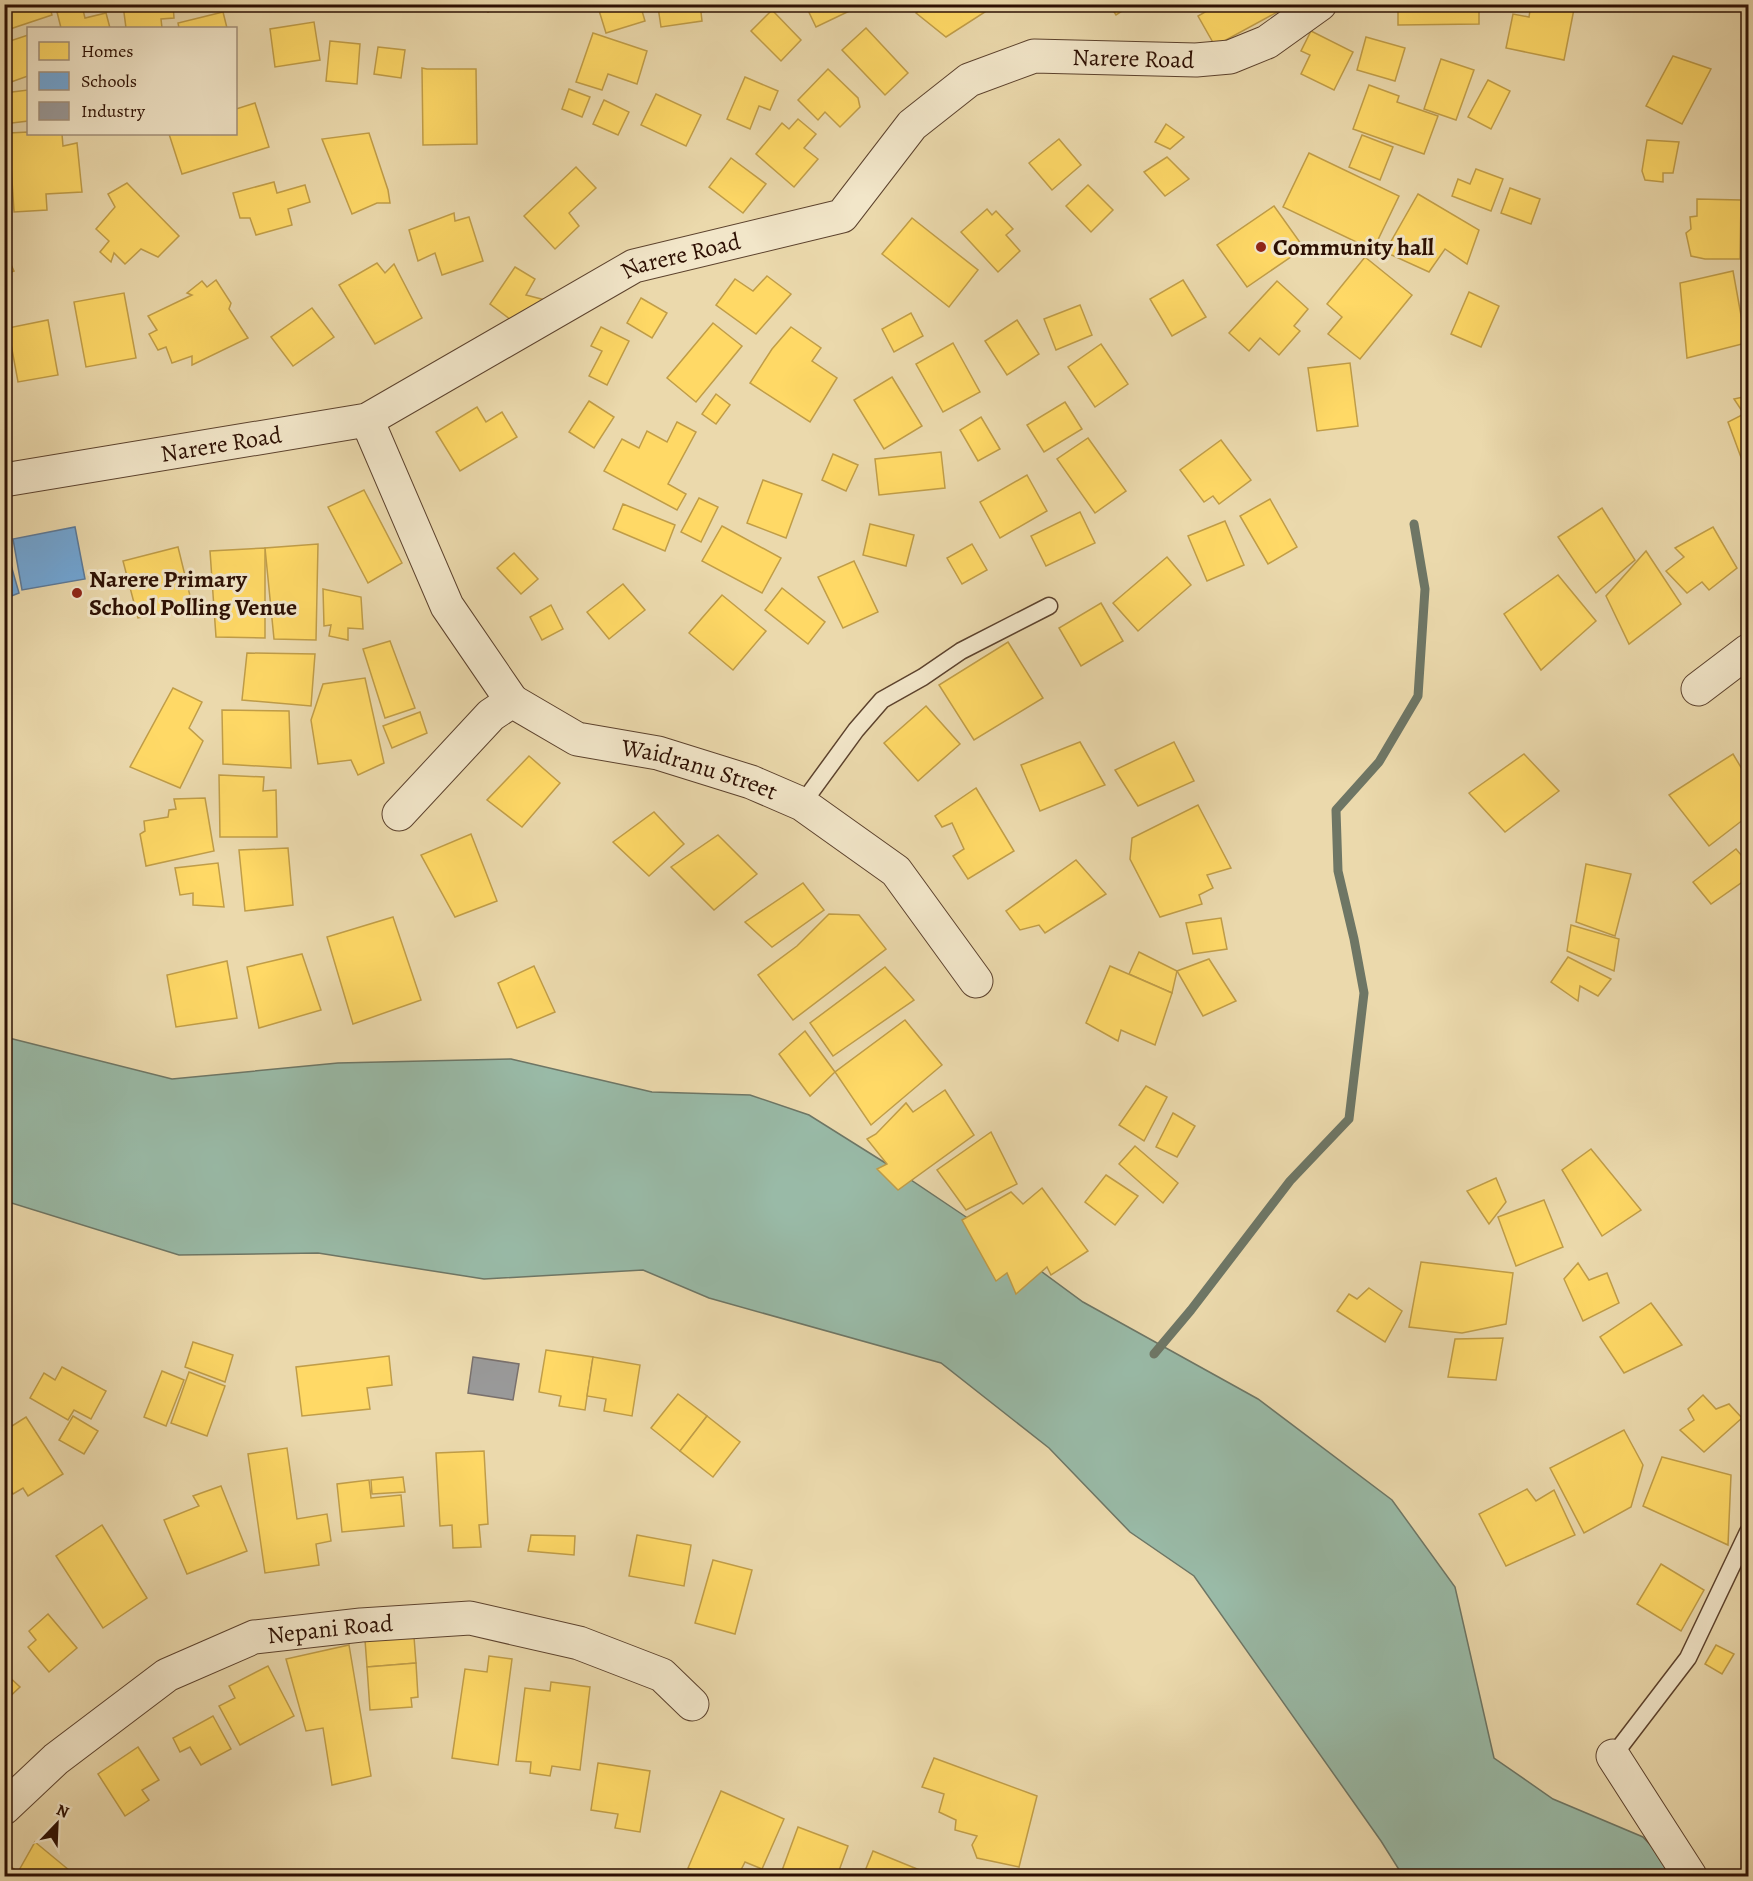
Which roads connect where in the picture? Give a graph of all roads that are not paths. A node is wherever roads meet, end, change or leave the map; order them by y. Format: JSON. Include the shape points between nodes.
{"nodes":[{"id":1,"x":1320,"y":4,"type":"edge"},
{"id":2,"x":367,"y":420,"type":"junction"},
{"id":3,"x":4,"y":480,"type":"edge"},
{"id":4,"x":1049,"y":606,"type":"dead end"},
{"id":5,"x":1749,"y":651,"type":"edge"},
{"id":6,"x":1698,"y":689,"type":"dead end"},
{"id":7,"x":512,"y":701,"type":"junction"},
{"id":8,"x":802,"y":804,"type":"junction"},
{"id":9,"x":399,"y":814,"type":"dead end"},
{"id":10,"x":976,"y":981,"type":"dead end"},
{"id":11,"x":1749,"y":1532,"type":"edge"},
{"id":12,"x":692,"y":1704,"type":"dead end"},
{"id":13,"x":1612,"y":1756,"type":"joint"},
{"id":14,"x":4,"y":1808,"type":"edge"},
{"id":15,"x":1690,"y":1876,"type":"edge"}],
"edges":[{"from":1,"to":2,"type":"street","name":"Narere Road","via":[[1267,42],[1230,57],[1196,60],[1034,56],[969,80],[912,125],[842,216],[634,266]]},
{"from":2,"to":3,"type":"street","name":"Narere Road"},
{"from":2,"to":7,"type":"street","via":[[447,606]]},
{"from":4,"to":8,"type":"lane","via":[[962,651],[882,700]]},
{"from":5,"to":6,"type":"street"},
{"from":7,"to":8,"type":"street","name":"Waidranu Street","via":[[578,739],[657,753],[751,782]]},
{"from":7,"to":9,"type":"street","via":[[491,715]]},
{"from":8,"to":10,"type":"street","name":"Waidranu Street","via":[[896,871]]},
{"from":11,"to":13,"type":"lane","via":[[1688,1658]]},
{"from":12,"to":14,"type":"street","name":"Nepani Road","via":[[662,1675],[590,1647],[470,1618],[254,1637],[167,1675],[56,1760]]},
{"from":13,"to":15,"type":"street"}]}
